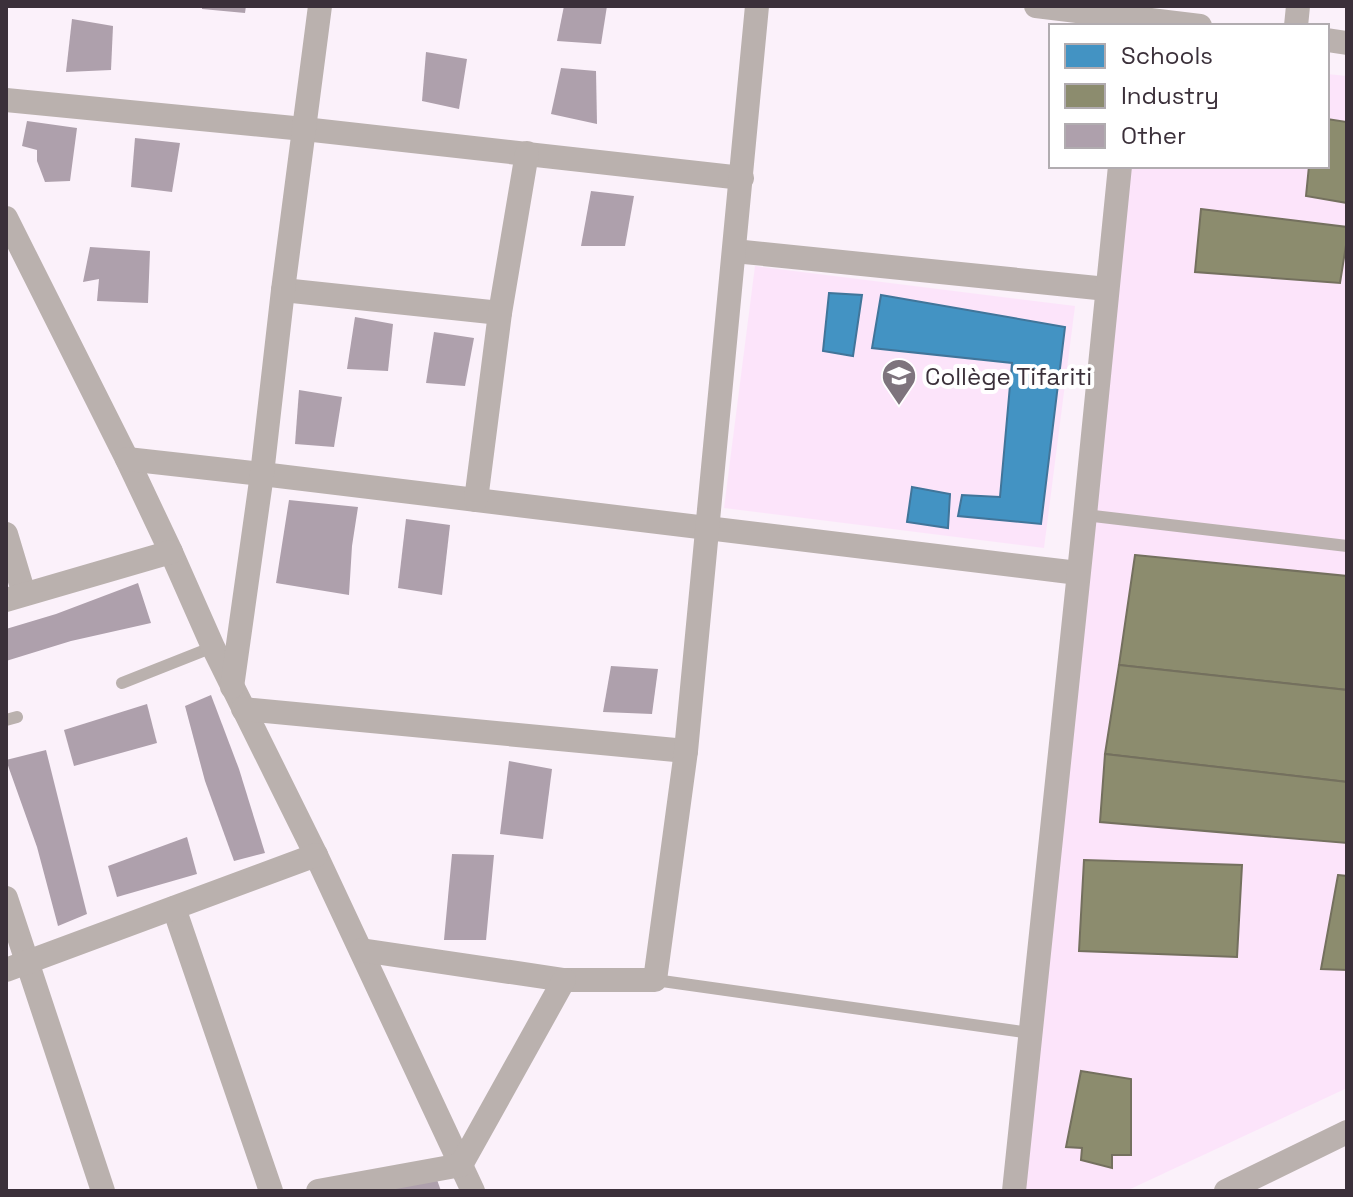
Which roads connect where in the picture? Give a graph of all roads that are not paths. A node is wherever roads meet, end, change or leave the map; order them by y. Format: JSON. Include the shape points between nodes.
{"nodes":[{"id":1,"x":320,"y":6,"type":"edge"},
{"id":2,"x":757,"y":6,"type":"edge"},
{"id":3,"x":1036,"y":6,"type":"edge"},
{"id":4,"x":1165,"y":14,"type":"edge"},
{"id":5,"x":1135,"y":22,"type":"edge"},
{"id":6,"x":1194,"y":24,"type":"edge"},
{"id":7,"x":6,"y":100,"type":"edge"},
{"id":8,"x":304,"y":129,"type":"junction"},
{"id":9,"x":527,"y":153,"type":"junction"},
{"id":10,"x":1120,"y":168,"type":"edge"},
{"id":11,"x":742,"y":178,"type":"junction"},
{"id":12,"x":6,"y":218,"type":"edge"},
{"id":13,"x":734,"y":251,"type":"junction"},
{"id":14,"x":1107,"y":289,"type":"junction"},
{"id":15,"x":283,"y":290,"type":"junction"},
{"id":16,"x":500,"y":313,"type":"junction"},
{"id":17,"x":127,"y":459,"type":"junction"},
{"id":18,"x":262,"y":474,"type":"junction"},
{"id":19,"x":476,"y":500,"type":"junction"},
{"id":20,"x":1085,"y":515,"type":"junction"},
{"id":21,"x":707,"y":529,"type":"junction"},
{"id":22,"x":6,"y":534,"type":"edge"},
{"id":23,"x":1347,"y":546,"type":"edge"},
{"id":24,"x":171,"y":552,"type":"junction"},
{"id":25,"x":1078,"y":573,"type":"junction"},
{"id":26,"x":15,"y":597,"type":"edge"},
{"id":27,"x":213,"y":647,"type":"junction"},
{"id":28,"x":122,"y":683,"type":"dead end"},
{"id":29,"x":238,"y":698,"type":"junction"},
{"id":30,"x":686,"y":751,"type":"junction"},
{"id":31,"x":316,"y":855,"type":"junction"},
{"id":32,"x":6,"y":898,"type":"edge"},
{"id":33,"x":174,"y":908,"type":"junction"},
{"id":34,"x":361,"y":950,"type":"junction"},
{"id":35,"x":16,"y":966,"type":"edge"},
{"id":36,"x":564,"y":980,"type":"junction"},
{"id":37,"x":655,"y":980,"type":"junction"},
{"id":38,"x":1030,"y":1033,"type":"junction"},
{"id":39,"x":1347,"y":1132,"type":"edge"},
{"id":40,"x":461,"y":1165,"type":"junction"},
{"id":41,"x":332,"y":1190,"type":"edge"},
{"id":42,"x":103,"y":1191,"type":"edge"},
{"id":43,"x":271,"y":1191,"type":"edge"},
{"id":44,"x":473,"y":1191,"type":"edge"},
{"id":45,"x":1014,"y":1191,"type":"edge"},
{"id":46,"x":1226,"y":1191,"type":"edge"}],
"edges":[{"from":1,"to":8,"type":"street"},
{"from":2,"to":11,"type":"street"},
{"from":3,"to":5,"type":"street"},
{"from":4,"to":5,"type":"street"},
{"from":4,"to":6,"type":"street"},
{"from":7,"to":8,"type":"street"},
{"from":8,"to":9,"type":"street"},
{"from":8,"to":15,"type":"street"},
{"from":9,"to":11,"type":"street"},
{"from":9,"to":16,"type":"street"},
{"from":10,"to":14,"type":"street"},
{"from":11,"to":13,"type":"street"},
{"from":12,"to":17,"type":"street"},
{"from":13,"to":14,"type":"street"},
{"from":13,"to":21,"type":"street"},
{"from":14,"to":20,"type":"street"},
{"from":15,"to":16,"type":"street"},
{"from":15,"to":18,"type":"street"},
{"from":16,"to":19,"type":"street"},
{"from":17,"to":18,"type":"street"},
{"from":17,"to":24,"type":"street"},
{"from":18,"to":19,"type":"street"},
{"from":18,"to":29,"type":"street"},
{"from":19,"to":21,"type":"street"},
{"from":20,"to":23,"type":"lane"},
{"from":20,"to":25,"type":"street"},
{"from":21,"to":25,"type":"street"},
{"from":21,"to":30,"type":"street"},
{"from":22,"to":26,"type":"street"},
{"from":24,"to":26,"type":"street"},
{"from":24,"to":27,"type":"street"},
{"from":25,"to":38,"type":"street"},
{"from":27,"to":28,"type":"lane"},
{"from":27,"to":29,"type":"street"},
{"from":29,"to":30,"type":"street"},
{"from":29,"to":31,"type":"street"},
{"from":30,"to":37,"type":"street"},
{"from":31,"to":33,"type":"street"},
{"from":31,"to":34,"type":"street"},
{"from":32,"to":35,"type":"street"},
{"from":33,"to":35,"type":"street"},
{"from":33,"to":43,"type":"street"},
{"from":34,"to":36,"type":"street"},
{"from":34,"to":40,"type":"street"},
{"from":35,"to":42,"type":"street"},
{"from":36,"to":37,"type":"street"},
{"from":36,"to":40,"type":"street"},
{"from":37,"to":38,"type":"lane"},
{"from":38,"to":45,"type":"street"},
{"from":39,"to":46,"type":"street"},
{"from":40,"to":41,"type":"street"},
{"from":40,"to":44,"type":"street"}]}
